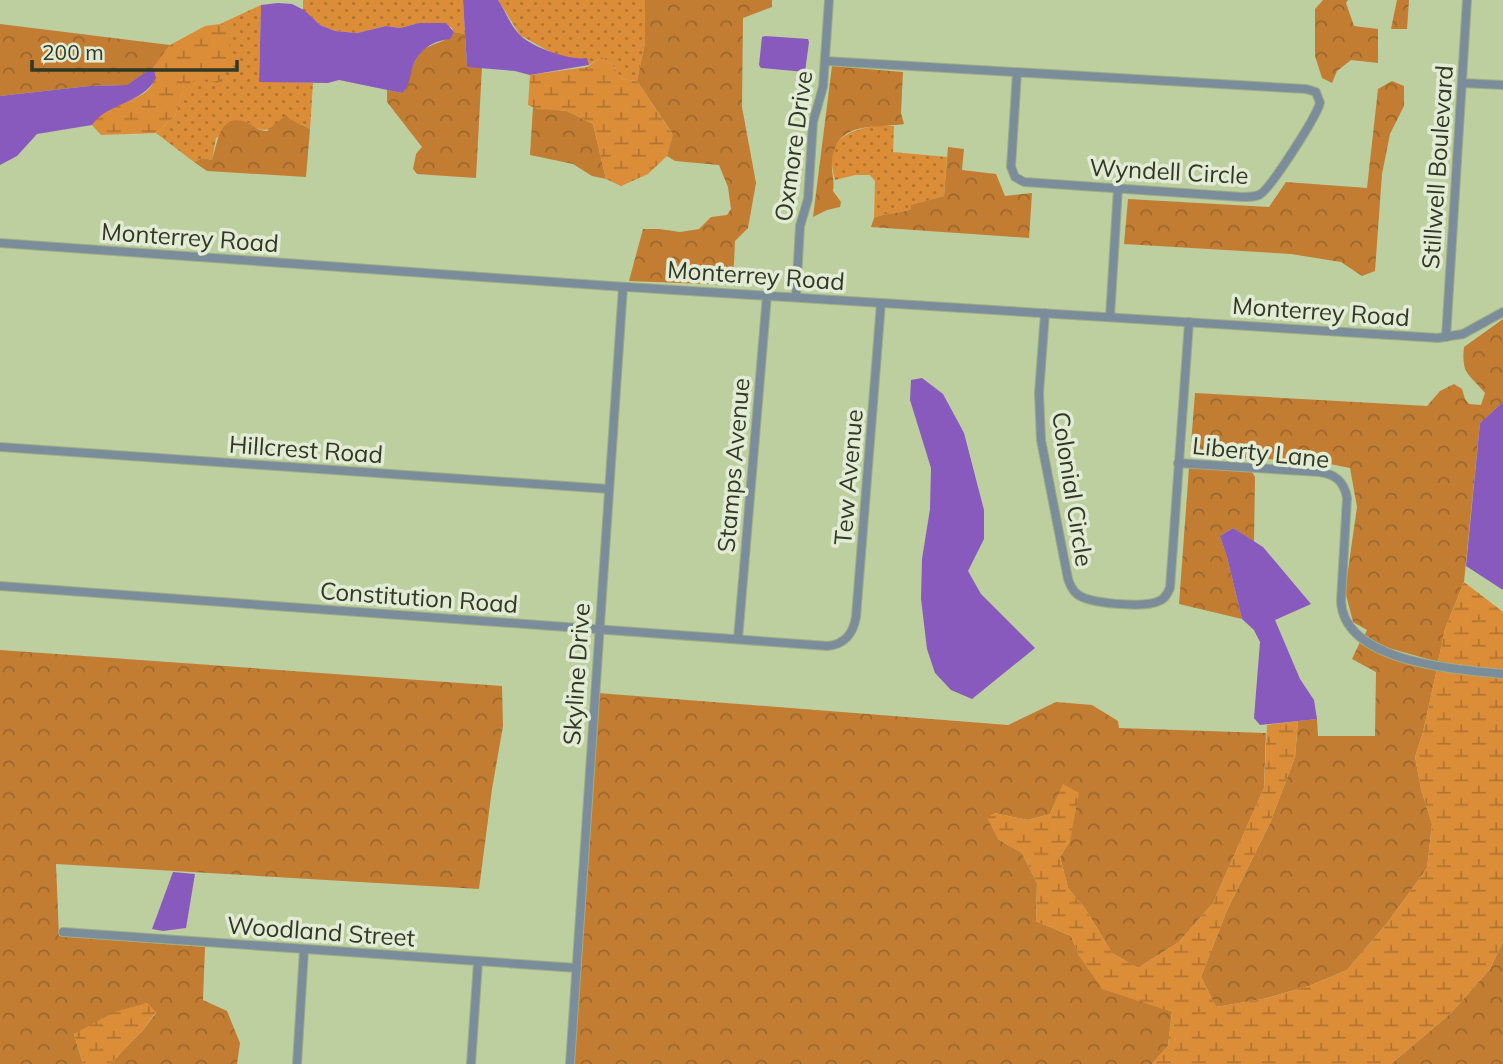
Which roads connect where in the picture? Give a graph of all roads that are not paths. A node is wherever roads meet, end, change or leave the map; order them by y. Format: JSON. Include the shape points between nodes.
{"nodes":[{"id":1,"x":829,"y":0,"type":"edge"},
{"id":2,"x":1467,"y":0,"type":"edge"},
{"id":3,"x":824,"y":61,"type":"junction"},
{"id":4,"x":1017,"y":72,"type":"junction"},
{"id":5,"x":1462,"y":83,"type":"junction"},
{"id":6,"x":1503,"y":85,"type":"edge"},
{"id":7,"x":1118,"y":188,"type":"junction"},
{"id":8,"x":0,"y":243,"type":"edge"},
{"id":9,"x":623,"y":287,"type":"junction"},
{"id":10,"x":767,"y":295,"type":"junction"},
{"id":11,"x":796,"y":297,"type":"junction"},
{"id":12,"x":881,"y":303,"type":"junction"},
{"id":13,"x":1503,"y":312,"type":"edge"},
{"id":14,"x":1045,"y":313,"type":"junction"},
{"id":15,"x":1110,"y":317,"type":"junction"},
{"id":16,"x":1189,"y":322,"type":"junction"},
{"id":17,"x":1446,"y":337,"type":"junction"},
{"id":18,"x":0,"y":447,"type":"edge"},
{"id":19,"x":1178,"y":463,"type":"junction"},
{"id":20,"x":609,"y":489,"type":"junction"},
{"id":21,"x":0,"y":586,"type":"edge"},
{"id":22,"x":598,"y":629,"type":"junction"},
{"id":23,"x":738,"y":639,"type":"junction"},
{"id":24,"x":835,"y":645,"type":"joint"},
{"id":25,"x":1503,"y":674,"type":"edge"},
{"id":26,"x":63,"y":932,"type":"dead end"},
{"id":27,"x":304,"y":950,"type":"junction"},
{"id":28,"x":478,"y":962,"type":"junction"},
{"id":29,"x":577,"y":968,"type":"junction"},
{"id":30,"x":297,"y":1064,"type":"edge"},
{"id":31,"x":471,"y":1064,"type":"edge"},
{"id":32,"x":570,"y":1064,"type":"edge"}],
"edges":[{"from":1,"to":3,"type":"street","name":"Oxmore Drive"},
{"from":2,"to":5,"type":"street","name":"Stillwell Boulevard"},
{"from":3,"to":4,"type":"street","name":"Wyndell Circle"},
{"from":3,"to":11,"type":"street","name":"Oxmore Drive","via":[[823,87],[813,122],[808,199],[800,226]]},
{"from":4,"to":7,"type":"street","name":"Wyndell Circle","via":[[1011,167],[1015,177],[1024,183]]},
{"from":4,"to":7,"type":"street","name":"Wyndell Circle","via":[[1306,89],[1319,97],[1314,117],[1258,195]]},
{"from":5,"to":6,"type":"street"},
{"from":5,"to":17,"type":"street","name":"Stillwell Boulevard"},
{"from":7,"to":15,"type":"street"},
{"from":8,"to":9,"type":"street","name":"Monterrey Road"},
{"from":9,"to":10,"type":"street","name":"Monterrey Road"},
{"from":9,"to":20,"type":"street","name":"Skyline Drive"},
{"from":10,"to":11,"type":"street","name":"Monterrey Road"},
{"from":10,"to":23,"type":"street","name":"Stamps Avenue"},
{"from":11,"to":12,"type":"street","name":"Monterrey Road"},
{"from":12,"to":14,"type":"street","name":"Monterrey Road"},
{"from":12,"to":24,"type":"street","name":"Tew Avenue","via":[[856,617],[849,636]]},
{"from":13,"to":17,"type":"street","name":"Monterrey Road","via":[[1464,334]]},
{"from":14,"to":15,"type":"street","name":"Monterrey Road"},
{"from":14,"to":19,"type":"street","name":"Colonial Circle","via":[[1041,440],[1068,579],[1075,593],[1089,600],[1132,604],[1152,604],[1165,597],[1171,581]]},
{"from":15,"to":16,"type":"street","name":"Monterrey Road"},
{"from":16,"to":17,"type":"street","name":"Monterrey Road"},
{"from":16,"to":19,"type":"street","name":"Colonial Circle"},
{"from":18,"to":20,"type":"street","name":"Hillcrest Road"},
{"from":19,"to":25,"type":"street","name":"Liberty Lane","via":[[1332,474],[1345,487],[1347,498],[1341,611],[1349,628],[1383,650],[1434,665]]},
{"from":20,"to":22,"type":"street","name":"Skyline Drive"},
{"from":21,"to":22,"type":"street","name":"Constitution Road"},
{"from":22,"to":23,"type":"street","name":"Constitution Road"},
{"from":22,"to":29,"type":"street","name":"Skyline Drive"},
{"from":23,"to":24,"type":"street","name":"Constitution Road"},
{"from":26,"to":27,"type":"street","name":"Woodland Street"},
{"from":27,"to":28,"type":"street","name":"Woodland Street"},
{"from":27,"to":30,"type":"street"},
{"from":28,"to":29,"type":"street","name":"Woodland Street"},
{"from":28,"to":31,"type":"street"},
{"from":29,"to":32,"type":"street","name":"Skyline Drive"}]}
